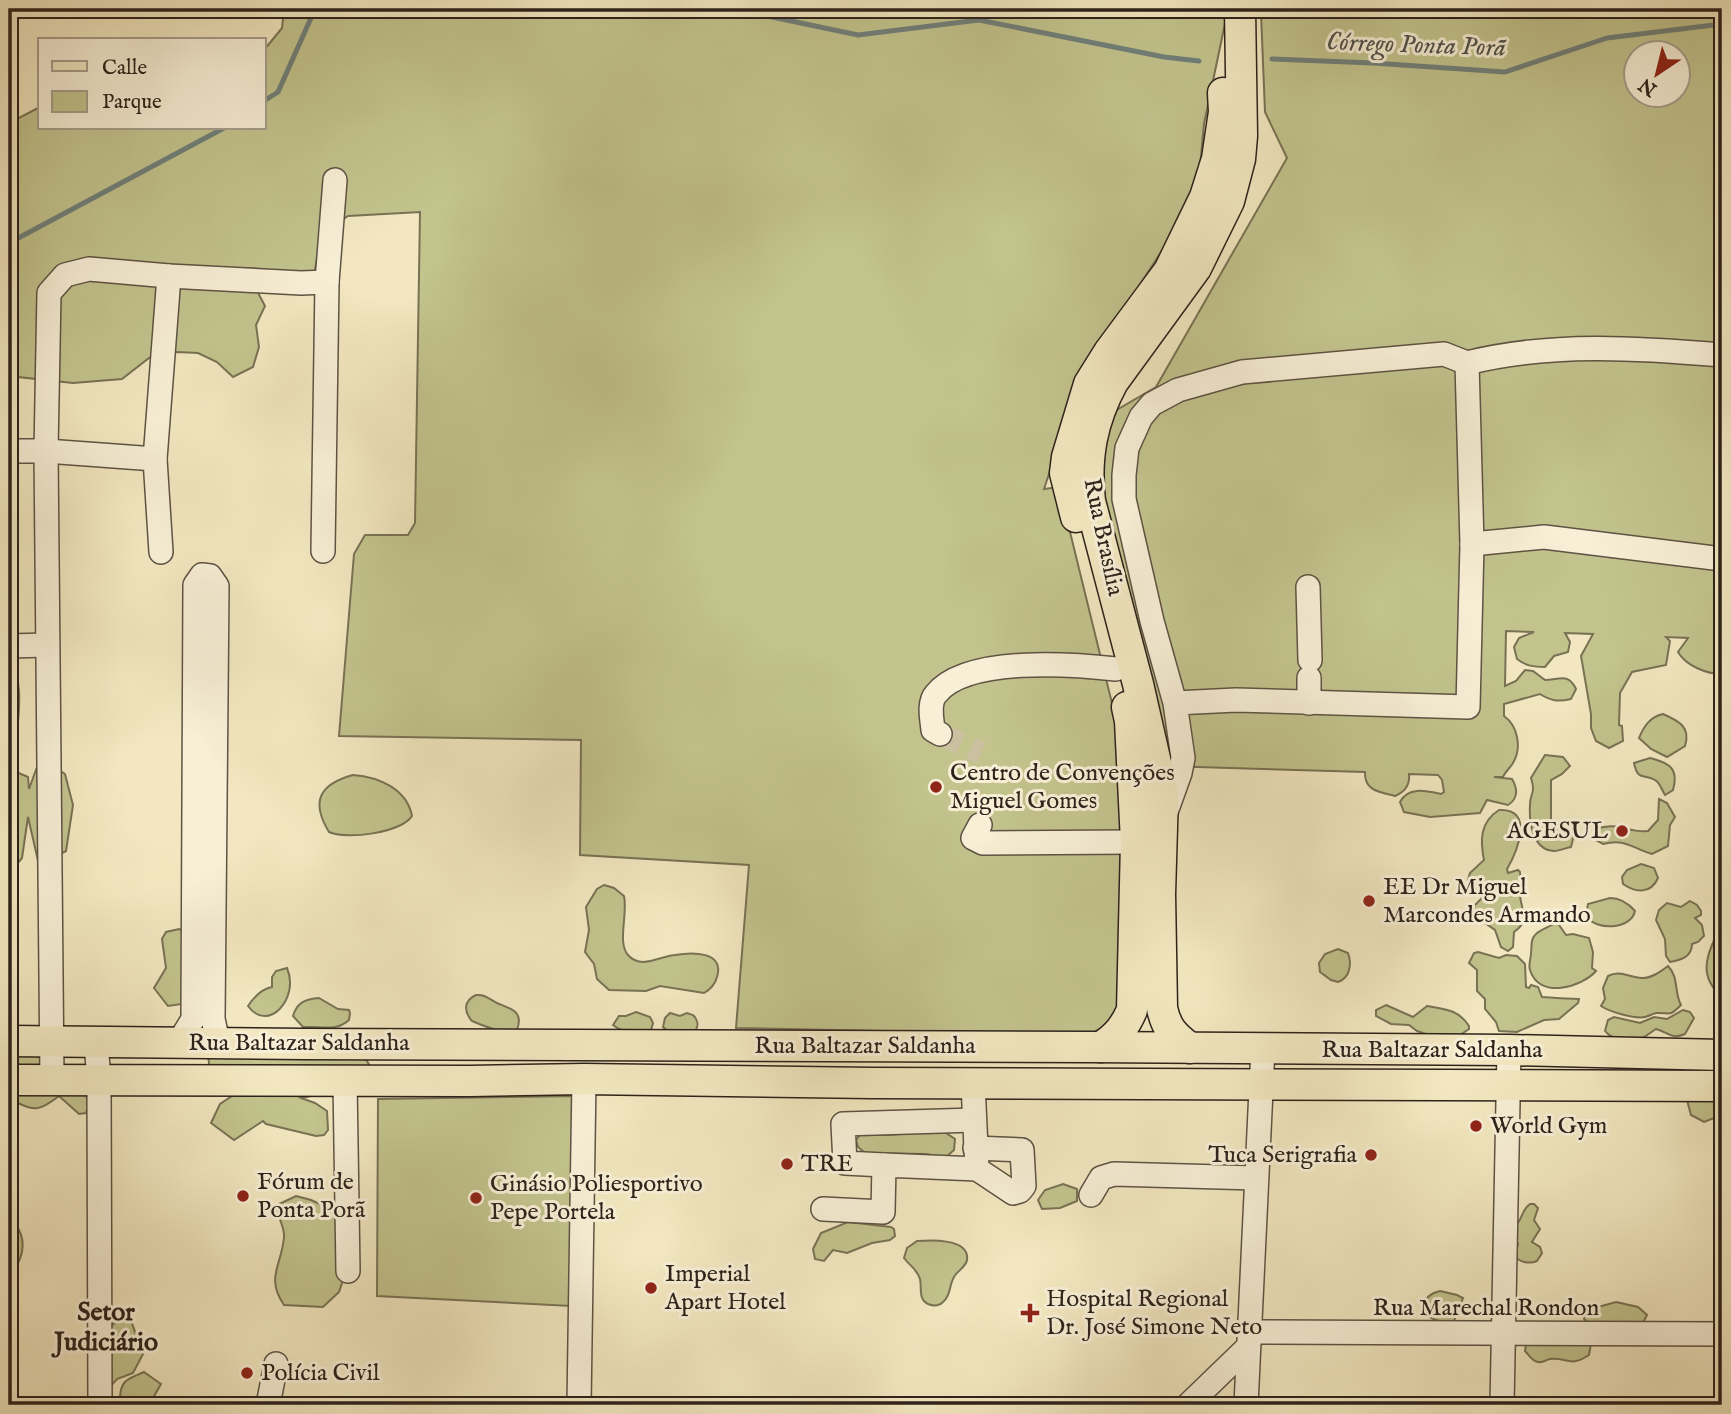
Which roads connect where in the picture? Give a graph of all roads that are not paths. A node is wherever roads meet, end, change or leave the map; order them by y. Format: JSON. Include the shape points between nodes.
{"nodes":[{"id":1,"x":1221,"y":9,"type":"edge"},
{"id":2,"x":1240,"y":9,"type":"edge"},
{"id":3,"x":335,"y":180,"type":"dead end"},
{"id":4,"x":169,"y":276,"type":"junction"},
{"id":5,"x":327,"y":282,"type":"junction"},
{"id":6,"x":1722,"y":355,"type":"edge"},
{"id":7,"x":1468,"y":363,"type":"junction"},
{"id":8,"x":9,"y":451,"type":"edge"},
{"id":9,"x":46,"y":451,"type":"junction"},
{"id":10,"x":155,"y":459,"type":"junction"},
{"id":11,"x":1472,"y":544,"type":"junction"},
{"id":12,"x":323,"y":551,"type":"dead end"},
{"id":13,"x":161,"y":552,"type":"dead end"},
{"id":14,"x":1722,"y":559,"type":"edge"},
{"id":15,"x":1308,"y":587,"type":"dead end"},
{"id":16,"x":47,"y":645,"type":"junction"},
{"id":17,"x":9,"y":646,"type":"edge"},
{"id":18,"x":1116,"y":669,"type":"junction"},
{"id":19,"x":1175,"y":703,"type":"junction"},
{"id":20,"x":1309,"y":703,"type":"junction"},
{"id":21,"x":940,"y":734,"type":"dead end"},
{"id":22,"x":205,"y":785,"type":"junction"},
{"id":23,"x":1162,"y":823,"type":"junction"},
{"id":24,"x":980,"y":825,"type":"dead end"},
{"id":25,"x":1136,"y":842,"type":"junction"},
{"id":26,"x":1148,"y":894,"type":"junction"},
{"id":27,"x":9,"y":1041,"type":"edge"},
{"id":28,"x":51,"y":1041,"type":"junction"},
{"id":29,"x":179,"y":1042,"type":"junction"},
{"id":30,"x":218,"y":1042,"type":"junction"},
{"id":31,"x":96,"y":1043,"type":"junction"},
{"id":32,"x":475,"y":1044,"type":"junction"},
{"id":33,"x":885,"y":1046,"type":"junction"},
{"id":34,"x":1101,"y":1047,"type":"junction"},
{"id":35,"x":1190,"y":1048,"type":"junction"},
{"id":36,"x":1509,"y":1050,"type":"junction"},
{"id":37,"x":1722,"y":1055,"type":"edge"},
{"id":38,"x":1262,"y":1067,"type":"junction"},
{"id":39,"x":584,"y":1079,"type":"junction"},
{"id":40,"x":9,"y":1080,"type":"edge"},
{"id":41,"x":52,"y":1080,"type":"junction"},
{"id":42,"x":99,"y":1080,"type":"junction"},
{"id":43,"x":345,"y":1081,"type":"junction"},
{"id":44,"x":470,"y":1081,"type":"junction"},
{"id":45,"x":884,"y":1083,"type":"junction"},
{"id":46,"x":973,"y":1084,"type":"junction"},
{"id":47,"x":1509,"y":1085,"type":"junction"},
{"id":48,"x":1722,"y":1086,"type":"edge"},
{"id":49,"x":974,"y":1120,"type":"junction"},
{"id":50,"x":884,"y":1165,"type":"junction"},
{"id":51,"x":1256,"y":1178,"type":"junction"},
{"id":52,"x":1091,"y":1195,"type":"dead end"},
{"id":53,"x":823,"y":1209,"type":"dead end"},
{"id":54,"x":348,"y":1271,"type":"dead end"},
{"id":55,"x":1504,"y":1334,"type":"junction"},
{"id":56,"x":1722,"y":1334,"type":"edge"},
{"id":57,"x":1249,"y":1340,"type":"junction"},
{"id":58,"x":276,"y":1364,"type":"dead end"},
{"id":59,"x":100,"y":1405,"type":"edge"},
{"id":60,"x":268,"y":1405,"type":"edge"},
{"id":61,"x":579,"y":1405,"type":"edge"},
{"id":62,"x":1188,"y":1405,"type":"edge"},
{"id":63,"x":1246,"y":1405,"type":"edge"},
{"id":64,"x":1502,"y":1405,"type":"edge"}],
"edges":[{"from":1,"to":18,"type":"main road","name":"Rua Brasília","via":[[1223,112],[1213,176],[1169,271],[1088,384],[1067,457],[1070,495]]},
{"from":2,"to":23,"type":"main road","name":"Rua Brasília","via":[[1242,136],[1229,201],[1196,268],[1113,382],[1089,450],[1090,501],[1151,738],[1163,794]]},
{"from":3,"to":5,"type":"street"},
{"from":4,"to":5,"type":"street"},
{"from":4,"to":9,"type":"street","via":[[89,269],[65,275],[49,293]]},
{"from":4,"to":10,"type":"street"},
{"from":5,"to":12,"type":"street"},
{"from":6,"to":7,"type":"street","via":[[1573,349]]},
{"from":7,"to":11,"type":"street"},
{"from":7,"to":19,"type":"street","via":[[1444,354],[1242,372],[1178,390],[1152,404],[1127,447],[1124,499]]},
{"from":8,"to":9,"type":"street"},
{"from":9,"to":10,"type":"street"},
{"from":9,"to":16,"type":"street"},
{"from":10,"to":13,"type":"street"},
{"from":11,"to":14,"type":"street","via":[[1544,537]]},
{"from":11,"to":20,"type":"street","via":[[1468,707]]},
{"from":15,"to":20,"type":"street"},
{"from":16,"to":17,"type":"street"},
{"from":16,"to":28,"type":"street"},
{"from":18,"to":21,"type":"street","via":[[1012,667],[960,675],[932,700],[933,730]]},
{"from":18,"to":25,"type":"main road","name":"Rua Brasília","via":[[1130,721]]},
{"from":19,"to":20,"type":"street"},
{"from":19,"to":23,"type":"street","via":[[1182,758]]},
{"from":22,"to":22,"type":"street","via":[[217,586],[210,576],[202,575],[195,585]]},
{"from":22,"to":29,"type":"street","via":[[193,1019]]},
{"from":22,"to":30,"type":"street","via":[[213,1019]]},
{"from":23,"to":26,"type":"main road","name":"Rua Brasília"},
{"from":24,"to":25,"type":"street","via":[[973,838],[983,843]]},
{"from":25,"to":26,"type":"main road","name":"Rua Brasília"},
{"from":26,"to":34,"type":"main road","name":"Rua Brasília","via":[[1132,1010],[1114,1038]]},
{"from":26,"to":35,"type":"main road","name":"Rua Brasília","via":[[1165,1024]]},
{"from":27,"to":28,"type":"main road","name":"Rua Baltazar Saldanha"},
{"from":28,"to":31,"type":"main road","name":"Rua Baltazar Saldanha"},
{"from":28,"to":41,"type":"street"},
{"from":29,"to":30,"type":"main road","name":"Rua Baltazar Saldanha"},
{"from":29,"to":31,"type":"main road","name":"Rua Baltazar Saldanha"},
{"from":30,"to":32,"type":"main road","name":"Rua Baltazar Saldanha"},
{"from":31,"to":42,"type":"street"},
{"from":32,"to":33,"type":"main road","name":"Rua Baltazar Saldanha"},
{"from":32,"to":44,"type":"main road"},
{"from":33,"to":34,"type":"main road","name":"Rua Baltazar Saldanha"},
{"from":33,"to":45,"type":"main road"},
{"from":34,"to":35,"type":"main road","name":"Rua Baltazar Saldanha"},
{"from":35,"to":38,"type":"main road","name":"Rua Baltazar Saldanha"},
{"from":36,"to":37,"type":"main road","name":"Rua Baltazar Saldanha"},
{"from":36,"to":38,"type":"main road","name":"Rua Baltazar Saldanha"},
{"from":36,"to":47,"type":"street"},
{"from":38,"to":46,"type":"main road","name":"Rua Baltazar Saldanha"},
{"from":38,"to":47,"type":"main road","name":"Rua Baltazar Saldanha"},
{"from":38,"to":51,"type":"street"},
{"from":39,"to":44,"type":"main road","name":"Rua Baltazar Saldanha"},
{"from":39,"to":45,"type":"main road","name":"Rua Baltazar Saldanha"},
{"from":39,"to":61,"type":"street"},
{"from":40,"to":41,"type":"main road","name":"Rua Baltazar Saldanha"},
{"from":41,"to":42,"type":"main road","name":"Rua Baltazar Saldanha"},
{"from":42,"to":43,"type":"main road","name":"Rua Baltazar Saldanha"},
{"from":42,"to":59,"type":"street"},
{"from":43,"to":44,"type":"main road","name":"Rua Baltazar Saldanha"},
{"from":43,"to":54,"type":"street"},
{"from":45,"to":46,"type":"main road","name":"Rua Baltazar Saldanha"},
{"from":46,"to":49,"type":"street"},
{"from":47,"to":48,"type":"main road","name":"Rua Baltazar Saldanha"},
{"from":47,"to":55,"type":"street"},
{"from":49,"to":50,"type":"street","via":[[976,1158]]},
{"from":49,"to":50,"type":"street","via":[[843,1124],[845,1163]]},
{"from":50,"to":53,"type":"street","via":[[883,1212]]},
{"from":51,"to":52,"type":"street","via":[[1114,1174],[1101,1178]]},
{"from":51,"to":57,"type":"street"},
{"from":55,"to":56,"type":"street","name":"Rua Marechal Rondon"},
{"from":55,"to":57,"type":"street","name":"Rua Marechal Rondon"},
{"from":55,"to":64,"type":"street"},
{"from":57,"to":62,"type":"street"},
{"from":57,"to":63,"type":"street"},
{"from":58,"to":60,"type":"street"}]}
